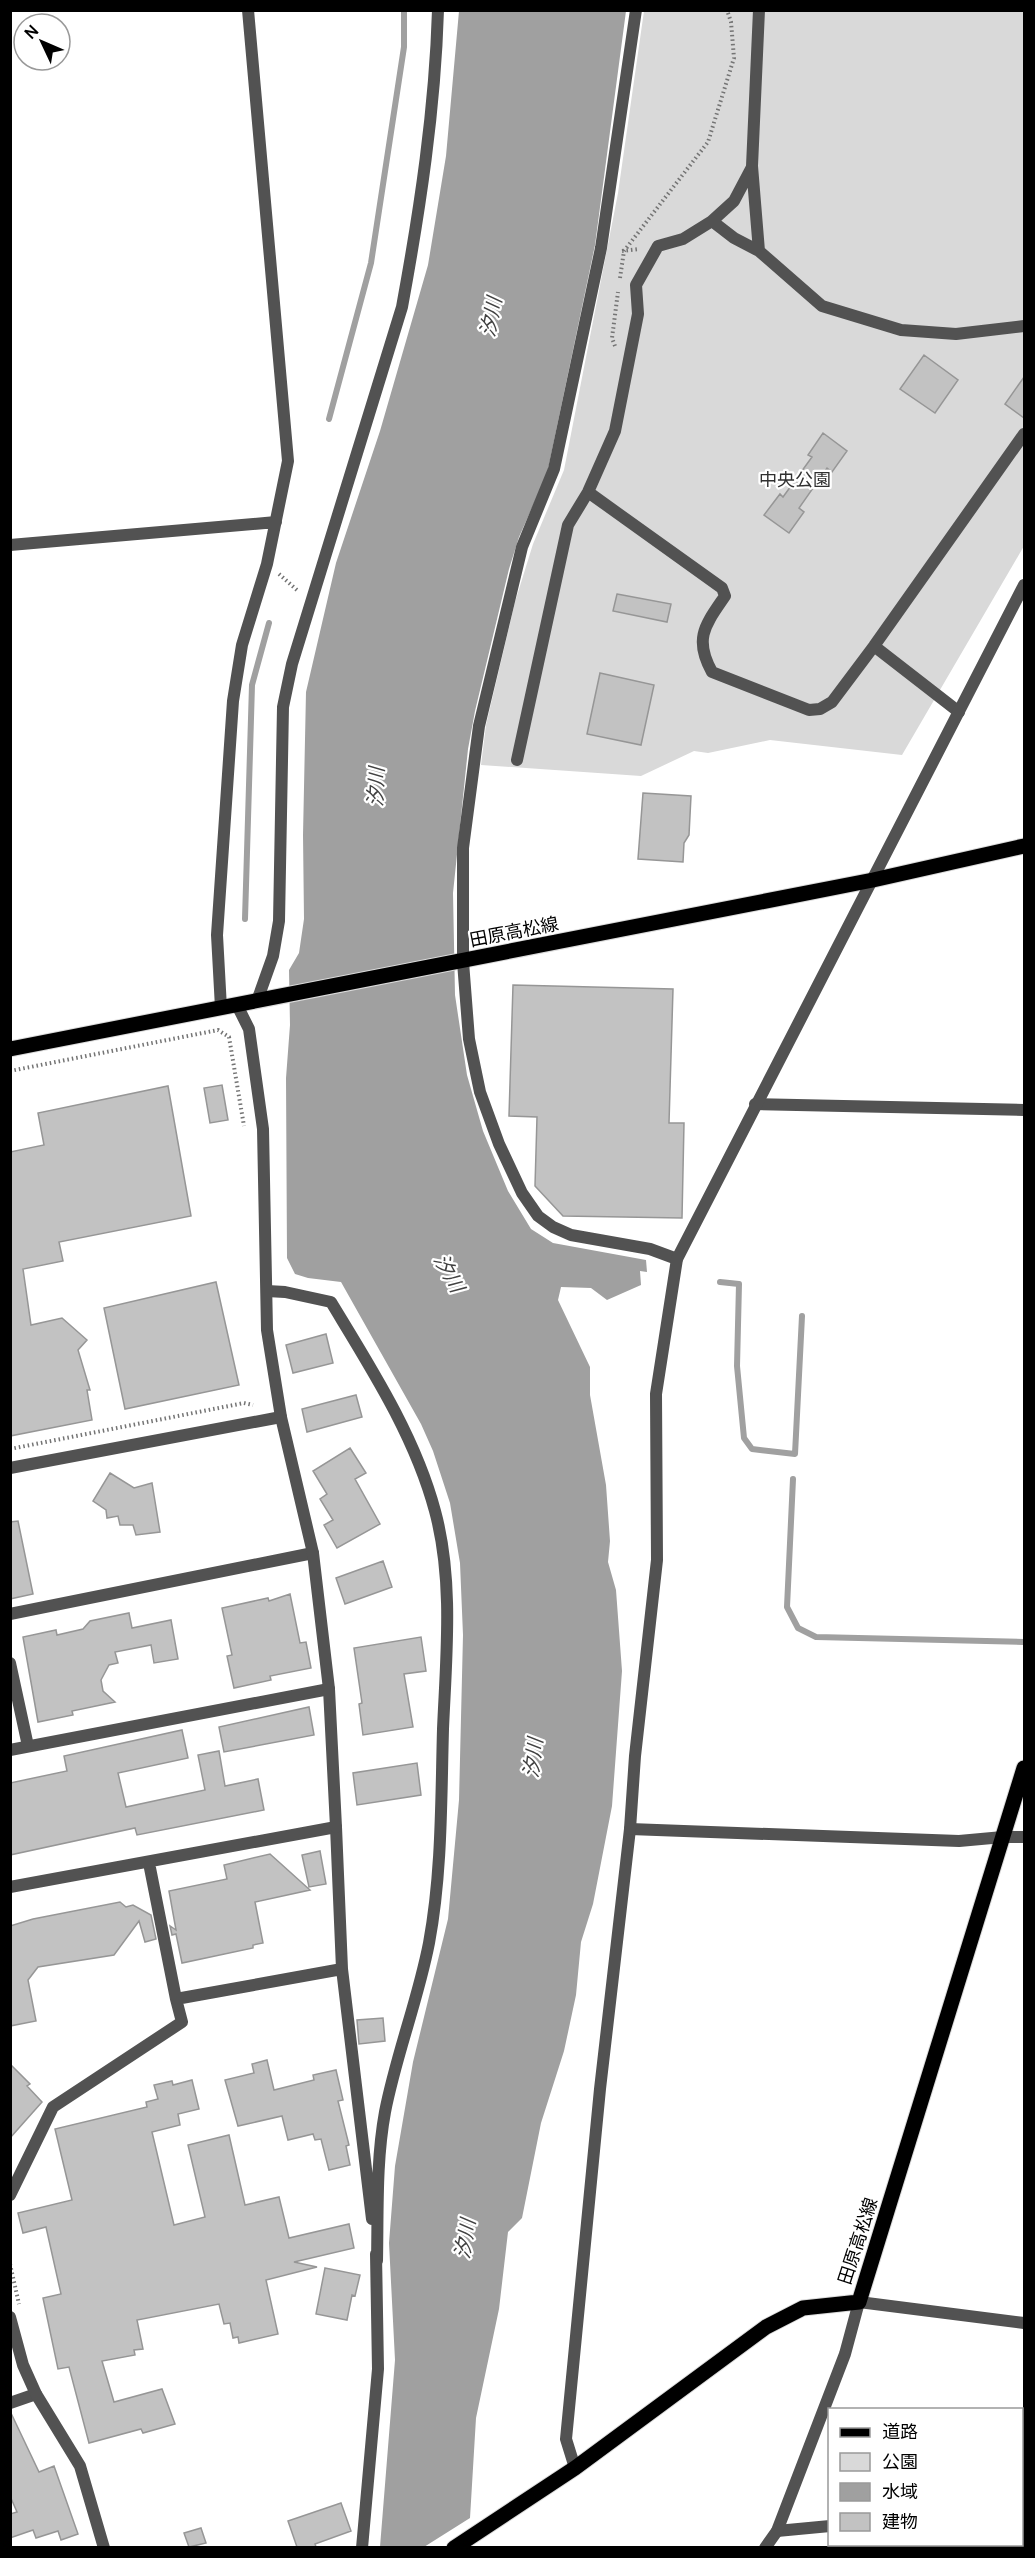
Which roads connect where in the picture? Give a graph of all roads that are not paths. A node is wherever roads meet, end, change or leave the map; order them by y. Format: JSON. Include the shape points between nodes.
{"nodes":[{"id":1,"x":248,"y":10,"type":"edge"},
{"id":2,"x":438,"y":10,"type":"edge"},
{"id":3,"x":636,"y":10,"type":"edge"},
{"id":4,"x":759,"y":10,"type":"edge"},
{"id":5,"x":752,"y":166,"type":"junction"},
{"id":6,"x":712,"y":221,"type":"junction"},
{"id":7,"x":759,"y":251,"type":"junction"},
{"id":8,"x":1024,"y":326,"type":"edge"},
{"id":9,"x":1024,"y":434,"type":"edge"},
{"id":10,"x":588,"y":492,"type":"junction"},
{"id":11,"x":276,"y":522,"type":"junction"},
{"id":12,"x":10,"y":545,"type":"edge"},
{"id":13,"x":1024,"y":585,"type":"edge"},
{"id":14,"x":874,"y":646,"type":"junction"},
{"id":15,"x":959,"y":712,"type":"junction"},
{"id":16,"x":517,"y":760,"type":"dead end"},
{"id":17,"x":1024,"y":846,"type":"edge"},
{"id":18,"x":873,"y":880,"type":"junction"},
{"id":19,"x":459,"y":963,"type":"junction"},
{"id":20,"x":265,"y":1000,"type":"junction"},
{"id":21,"x":237,"y":1005,"type":"junction"},
{"id":22,"x":221,"y":1008,"type":"junction"},
{"id":23,"x":10,"y":1049,"type":"edge"},
{"id":24,"x":755,"y":1104,"type":"junction"},
{"id":25,"x":1024,"y":1110,"type":"edge"},
{"id":26,"x":677,"y":1259,"type":"junction"},
{"id":27,"x":267,"y":1292,"type":"junction"},
{"id":28,"x":281,"y":1417,"type":"junction"},
{"id":29,"x":10,"y":1468,"type":"edge"},
{"id":30,"x":313,"y":1554,"type":"junction"},
{"id":31,"x":10,"y":1614,"type":"edge"},
{"id":32,"x":10,"y":1663,"type":"edge"},
{"id":33,"x":329,"y":1689,"type":"junction"},
{"id":34,"x":28,"y":1746,"type":"junction"},
{"id":35,"x":10,"y":1750,"type":"edge"},
{"id":36,"x":1024,"y":1768,"type":"edge"},
{"id":37,"x":336,"y":1827,"type":"junction"},
{"id":38,"x":630,"y":1829,"type":"junction"},
{"id":39,"x":1003,"y":1837,"type":"junction"},
{"id":40,"x":1024,"y":1837,"type":"edge"},
{"id":41,"x":149,"y":1863,"type":"junction"},
{"id":42,"x":10,"y":1887,"type":"edge"},
{"id":43,"x":342,"y":1969,"type":"junction"},
{"id":44,"x":176,"y":1999,"type":"junction"},
{"id":45,"x":10,"y":2194,"type":"edge"},
{"id":46,"x":377,"y":2261,"type":"junction"},
{"id":47,"x":859,"y":2302,"type":"junction"},
{"id":48,"x":10,"y":2317,"type":"edge"},
{"id":49,"x":1024,"y":2323,"type":"edge"},
{"id":50,"x":36,"y":2394,"type":"junction"},
{"id":51,"x":10,"y":2403,"type":"edge"},
{"id":52,"x":575,"y":2468,"type":"junction"},
{"id":53,"x":828,"y":2526,"type":"edge"},
{"id":54,"x":777,"y":2531,"type":"junction"},
{"id":55,"x":104,"y":2547,"type":"edge"},
{"id":56,"x":362,"y":2547,"type":"edge"},
{"id":57,"x":454,"y":2547,"type":"edge"},
{"id":58,"x":765,"y":2547,"type":"edge"}],
"edges":[{"from":1,"to":11,"type":"street","via":[[288,461]]},
{"from":2,"to":20,"type":"street","via":[[436,78],[402,307],[292,664],[283,707],[279,921]]},
{"from":3,"to":19,"type":"street","via":[[601,248],[554,469],[522,547],[479,726],[463,848]]},
{"from":4,"to":5,"type":"street"},
{"from":5,"to":6,"type":"street","via":[[734,201]]},
{"from":5,"to":7,"type":"street"},
{"from":6,"to":7,"type":"street"},
{"from":6,"to":10,"type":"street","via":[[683,239],[658,246],[636,285],[638,314],[615,431]]},
{"from":7,"to":8,"type":"street","via":[[822,306],[901,330],[956,334]]},
{"from":9,"to":14,"type":"street"},
{"from":10,"to":14,"type":"street","via":[[722,588],[725,596],[705,626],[701,642],[703,657],[712,672],[809,711],[832,702]]},
{"from":10,"to":16,"type":"street","via":[[568,525]]},
{"from":11,"to":12,"type":"street"},
{"from":11,"to":22,"type":"street","via":[[242,645],[233,701],[217,935]]},
{"from":13,"to":15,"type":"street"},
{"from":14,"to":15,"type":"street"},
{"from":15,"to":18,"type":"street"},
{"from":17,"to":18,"type":"main road","name":"田原高松線"},
{"from":18,"to":19,"type":"main road","name":"田原高松線"},
{"from":18,"to":24,"type":"street"},
{"from":19,"to":20,"type":"main road","name":"田原高松線"},
{"from":19,"to":26,"type":"street","via":[[480,1092],[499,1144],[522,1193],[538,1216],[571,1235],[650,1249]]},
{"from":20,"to":21,"type":"main road","name":"田原高松線"},
{"from":21,"to":22,"type":"main road","name":"田原高松線"},
{"from":21,"to":27,"type":"street","via":[[249,1029],[263,1129]]},
{"from":22,"to":23,"type":"main road","name":"田原高松線"},
{"from":24,"to":25,"type":"street"},
{"from":24,"to":26,"type":"street"},
{"from":26,"to":38,"type":"street","via":[[656,1394],[657,1560]]},
{"from":27,"to":28,"type":"street","via":[[267,1330]]},
{"from":27,"to":46,"type":"street","via":[[331,1302],[382,1386],[414,1454],[435,1512],[446,1584],[436,1888],[421,1980],[385,2114]]},
{"from":28,"to":29,"type":"street"},
{"from":28,"to":30,"type":"street"},
{"from":30,"to":31,"type":"street"},
{"from":30,"to":33,"type":"street"},
{"from":32,"to":34,"type":"street"},
{"from":33,"to":34,"type":"street"},
{"from":33,"to":37,"type":"street"},
{"from":34,"to":35,"type":"street"},
{"from":36,"to":39,"type":"main road","name":"田原高松線"},
{"from":37,"to":41,"type":"street"},
{"from":37,"to":43,"type":"street"},
{"from":38,"to":39,"type":"street","via":[[959,1841]]},
{"from":38,"to":52,"type":"street","via":[[566,2439]]},
{"from":39,"to":40,"type":"street"},
{"from":39,"to":47,"type":"main road","name":"田原高松線"},
{"from":41,"to":42,"type":"street"},
{"from":41,"to":44,"type":"street"},
{"from":43,"to":44,"type":"street"},
{"from":43,"to":46,"type":"street"},
{"from":44,"to":45,"type":"street","via":[[182,2022],[53,2107]]},
{"from":46,"to":56,"type":"street","via":[[378,2369]]},
{"from":47,"to":49,"type":"street"},
{"from":47,"to":52,"type":"main road","name":"田原高松線","via":[[804,2308],[766,2327]]},
{"from":47,"to":54,"type":"street","via":[[845,2354]]},
{"from":48,"to":50,"type":"street","via":[[23,2365]]},
{"from":50,"to":51,"type":"street"},
{"from":50,"to":55,"type":"street","via":[[80,2466]]},
{"from":52,"to":57,"type":"main road","name":"田原高松線"},
{"from":53,"to":54,"type":"street"},
{"from":54,"to":58,"type":"street"}]}
